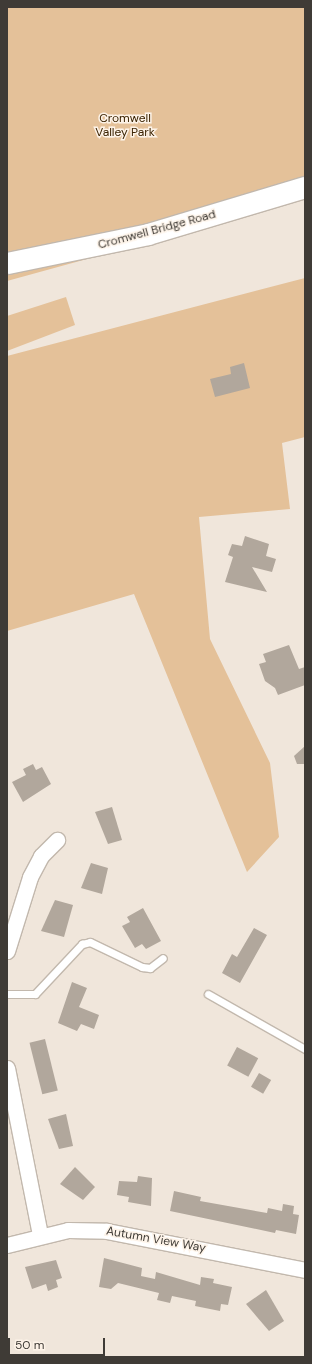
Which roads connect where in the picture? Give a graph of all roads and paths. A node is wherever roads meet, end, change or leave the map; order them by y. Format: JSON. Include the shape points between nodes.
{"nodes":[{"id":1,"x":305,"y":187,"type":"edge"},
{"id":2,"x":7,"y":263,"type":"edge"},
{"id":3,"x":57,"y":840,"type":"dead end"},
{"id":4,"x":7,"y":951,"type":"edge"},
{"id":5,"x":163,"y":958,"type":"dead end"},
{"id":6,"x":7,"y":994,"type":"edge"},
{"id":7,"x":208,"y":994,"type":"dead end"},
{"id":8,"x":305,"y":1049,"type":"edge"},
{"id":9,"x":7,"y":1068,"type":"edge"},
{"id":10,"x":11,"y":1117,"type":"edge"},
{"id":11,"x":40,"y":1234,"type":"junction"},
{"id":12,"x":7,"y":1245,"type":"edge"},
{"id":13,"x":305,"y":1270,"type":"edge"}],
"edges":[{"from":1,"to":2,"type":"main road","name":"Cromwell Bridge Road","via":[[148,234]]},
{"from":3,"to":4,"type":"street","via":[[41,856],[30,877]]},
{"from":5,"to":6,"type":"lane","via":[[150,968],[142,967],[90,942],[82,944],[35,994]]},
{"from":7,"to":8,"type":"lane"},
{"from":9,"to":10,"type":"street"},
{"from":10,"to":11,"type":"street"},
{"from":11,"to":12,"type":"street","name":"Autumn View Way"},
{"from":11,"to":13,"type":"street","name":"Autumn View Way","via":[[86,1229],[129,1233]]}]}
